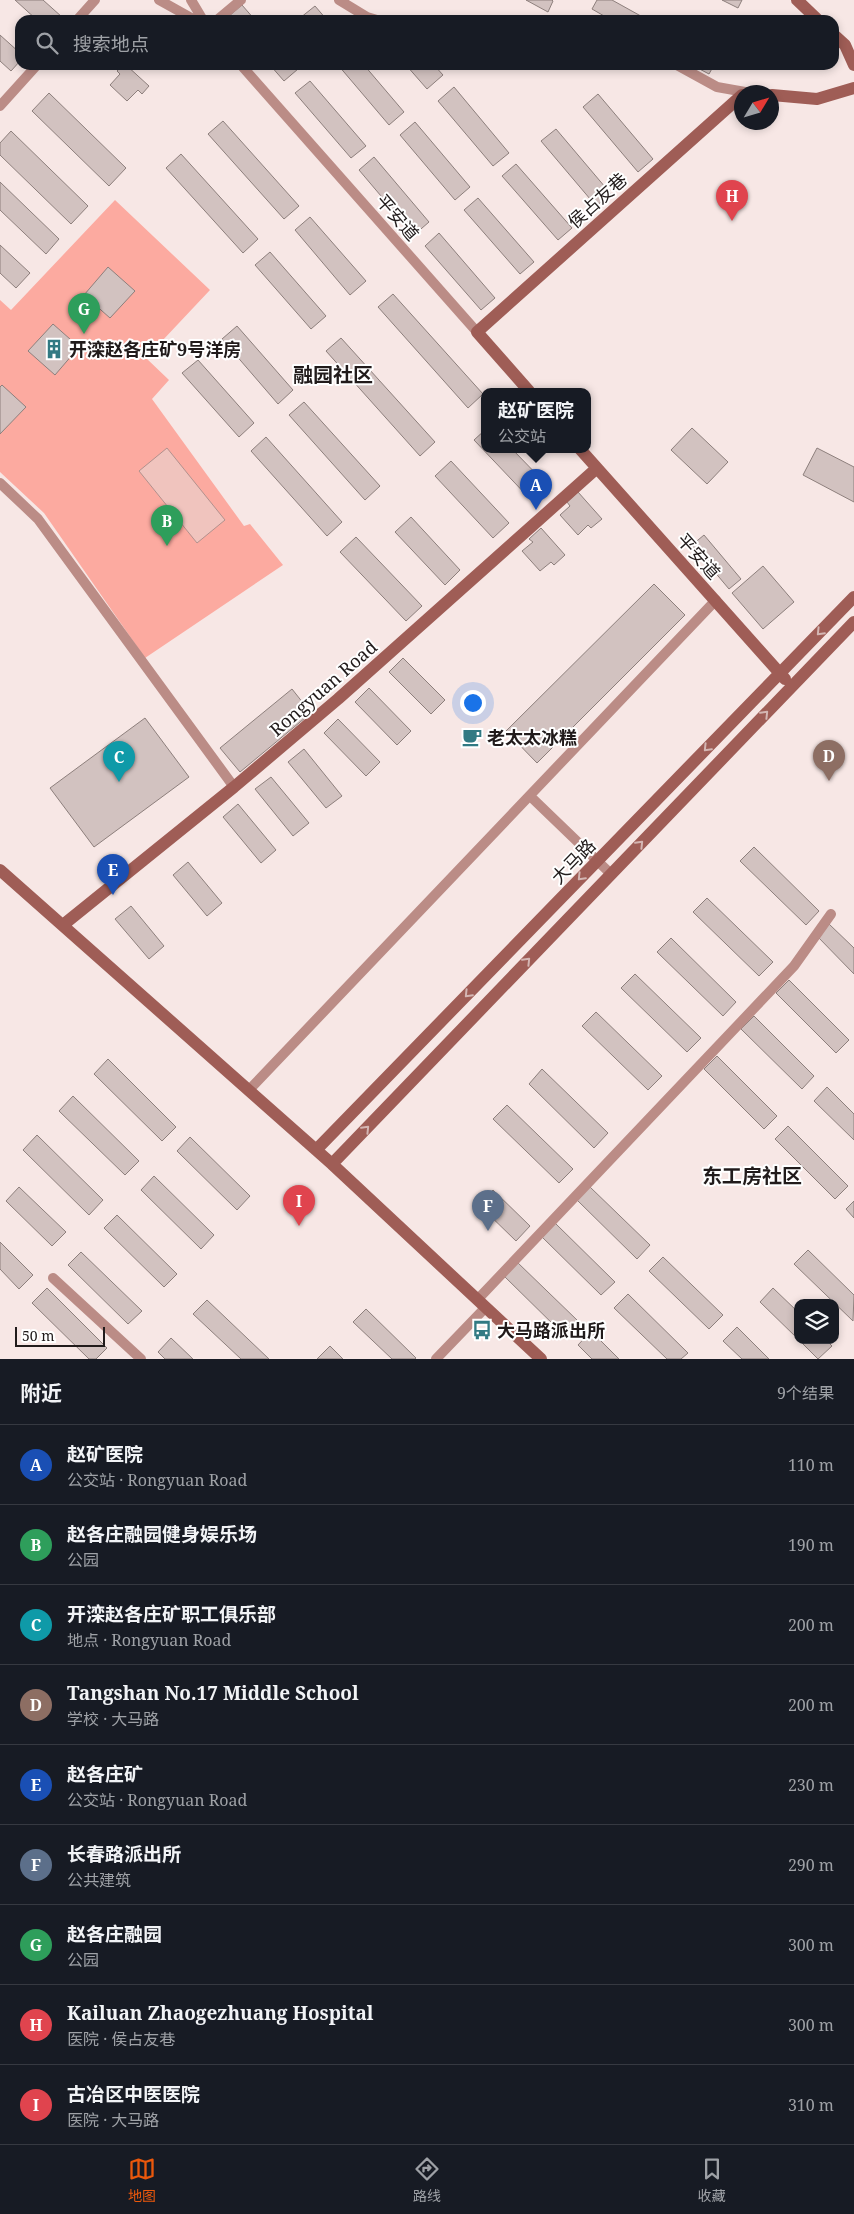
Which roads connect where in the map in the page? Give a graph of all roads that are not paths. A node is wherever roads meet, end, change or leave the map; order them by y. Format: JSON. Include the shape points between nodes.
{"nodes":[{"id":1,"x":95,"y":0,"type":"edge"},
{"id":2,"x":159,"y":0,"type":"edge"},
{"id":3,"x":191,"y":0,"type":"edge"},
{"id":4,"x":241,"y":0,"type":"edge"},
{"id":5,"x":339,"y":0,"type":"edge"},
{"id":6,"x":797,"y":0,"type":"edge"},
{"id":7,"x":82,"y":15,"type":"edge"},
{"id":8,"x":186,"y":15,"type":"edge"},
{"id":9,"x":201,"y":15,"type":"edge"},
{"id":10,"x":223,"y":15,"type":"edge"},
{"id":11,"x":364,"y":15,"type":"edge"},
{"id":12,"x":813,"y":15,"type":"edge"},
{"id":13,"x":839,"y":40,"type":"edge"},
{"id":14,"x":854,"y":65,"type":"edge"},
{"id":15,"x":32,"y":70,"type":"edge"},
{"id":16,"x":245,"y":70,"type":"edge"},
{"id":17,"x":686,"y":70,"type":"edge"},
{"id":18,"x":854,"y":88,"type":"edge"},
{"id":19,"x":734,"y":90,"type":"edge"},
{"id":20,"x":779,"y":96,"type":"edge"},
{"id":21,"x":734,"y":102,"type":"edge"},
{"id":22,"x":0,"y":106,"type":"edge"},
{"id":23,"x":477,"y":332,"type":"junction"},
{"id":24,"x":526,"y":388,"type":"edge"},
{"id":25,"x":584,"y":453,"type":"edge"},
{"id":26,"x":597,"y":468,"type":"junction"},
{"id":27,"x":0,"y":484,"type":"edge"},
{"id":28,"x":854,"y":597,"type":"edge"},
{"id":29,"x":716,"y":600,"type":"junction"},
{"id":30,"x":854,"y":622,"type":"edge"},
{"id":31,"x":780,"y":672,"type":"junction"},
{"id":32,"x":791,"y":688,"type":"junction"},
{"id":33,"x":234,"y":787,"type":"junction"},
{"id":34,"x":530,"y":796,"type":"junction"},
{"id":35,"x":598,"y":860,"type":"junction"},
{"id":36,"x":0,"y":870,"type":"edge"},
{"id":37,"x":611,"y":874,"type":"junction"},
{"id":38,"x":831,"y":914,"type":"dead end"},
{"id":39,"x":63,"y":925,"type":"junction"},
{"id":40,"x":249,"y":1090,"type":"junction"},
{"id":41,"x":316,"y":1150,"type":"junction"},
{"id":42,"x":332,"y":1164,"type":"junction"},
{"id":43,"x":53,"y":1278,"type":"dead end"},
{"id":44,"x":482,"y":1303,"type":"junction"},
{"id":45,"x":141,"y":1359,"type":"edge"},
{"id":46,"x":436,"y":1359,"type":"edge"},
{"id":47,"x":542,"y":1359,"type":"edge"}],
"edges":[{"from":1,"to":7,"type":"street"},
{"from":2,"to":8,"type":"street"},
{"from":3,"to":9,"type":"street"},
{"from":4,"to":10,"type":"street"},
{"from":5,"to":11,"type":"street"},
{"from":6,"to":12,"type":"street"},
{"from":13,"to":14,"type":"street"},
{"from":15,"to":22,"type":"street"},
{"from":16,"to":23,"type":"street","name":"平安道"},
{"from":17,"to":19,"type":"street","via":[[717,87]]},
{"from":18,"to":20,"type":"street","via":[[817,100]]},
{"from":21,"to":23,"type":"street","name":"侯占友巷"},
{"from":23,"to":24,"type":"street","name":"平安道"},
{"from":25,"to":26,"type":"street","name":"平安道"},
{"from":26,"to":29,"type":"street","name":"平安道"},
{"from":26,"to":33,"type":"street","name":"Rongyuan Road","via":[[338,699]]},
{"from":27,"to":33,"type":"street","via":[[38,519]]},
{"from":28,"to":31,"type":"street","name":"大马路","one_way":true},
{"from":29,"to":31,"type":"street","name":"平安道"},
{"from":29,"to":34,"type":"street"},
{"from":30,"to":32,"type":"street","name":"大马路"},
{"from":31,"to":32,"type":"street","name":"平安道"},
{"from":31,"to":35,"type":"street","name":"大马路","one_way":true},
{"from":37,"to":32,"type":"street","name":"大马路","one_way":true},
{"from":33,"to":39,"type":"street","name":"Rongyuan Road"},
{"from":34,"to":35,"type":"street"},
{"from":34,"to":40,"type":"street"},
{"from":35,"to":37,"type":"street"},
{"from":35,"to":41,"type":"street","name":"大马路","one_way":true},
{"from":36,"to":39,"type":"street"},
{"from":42,"to":37,"type":"street","name":"大马路","one_way":true},
{"from":38,"to":44,"type":"street","via":[[794,966]]},
{"from":39,"to":40,"type":"street"},
{"from":40,"to":41,"type":"street"},
{"from":41,"to":42,"type":"street"},
{"from":42,"to":44,"type":"street"},
{"from":43,"to":45,"type":"street"},
{"from":44,"to":46,"type":"street"},
{"from":44,"to":47,"type":"street"}]}
